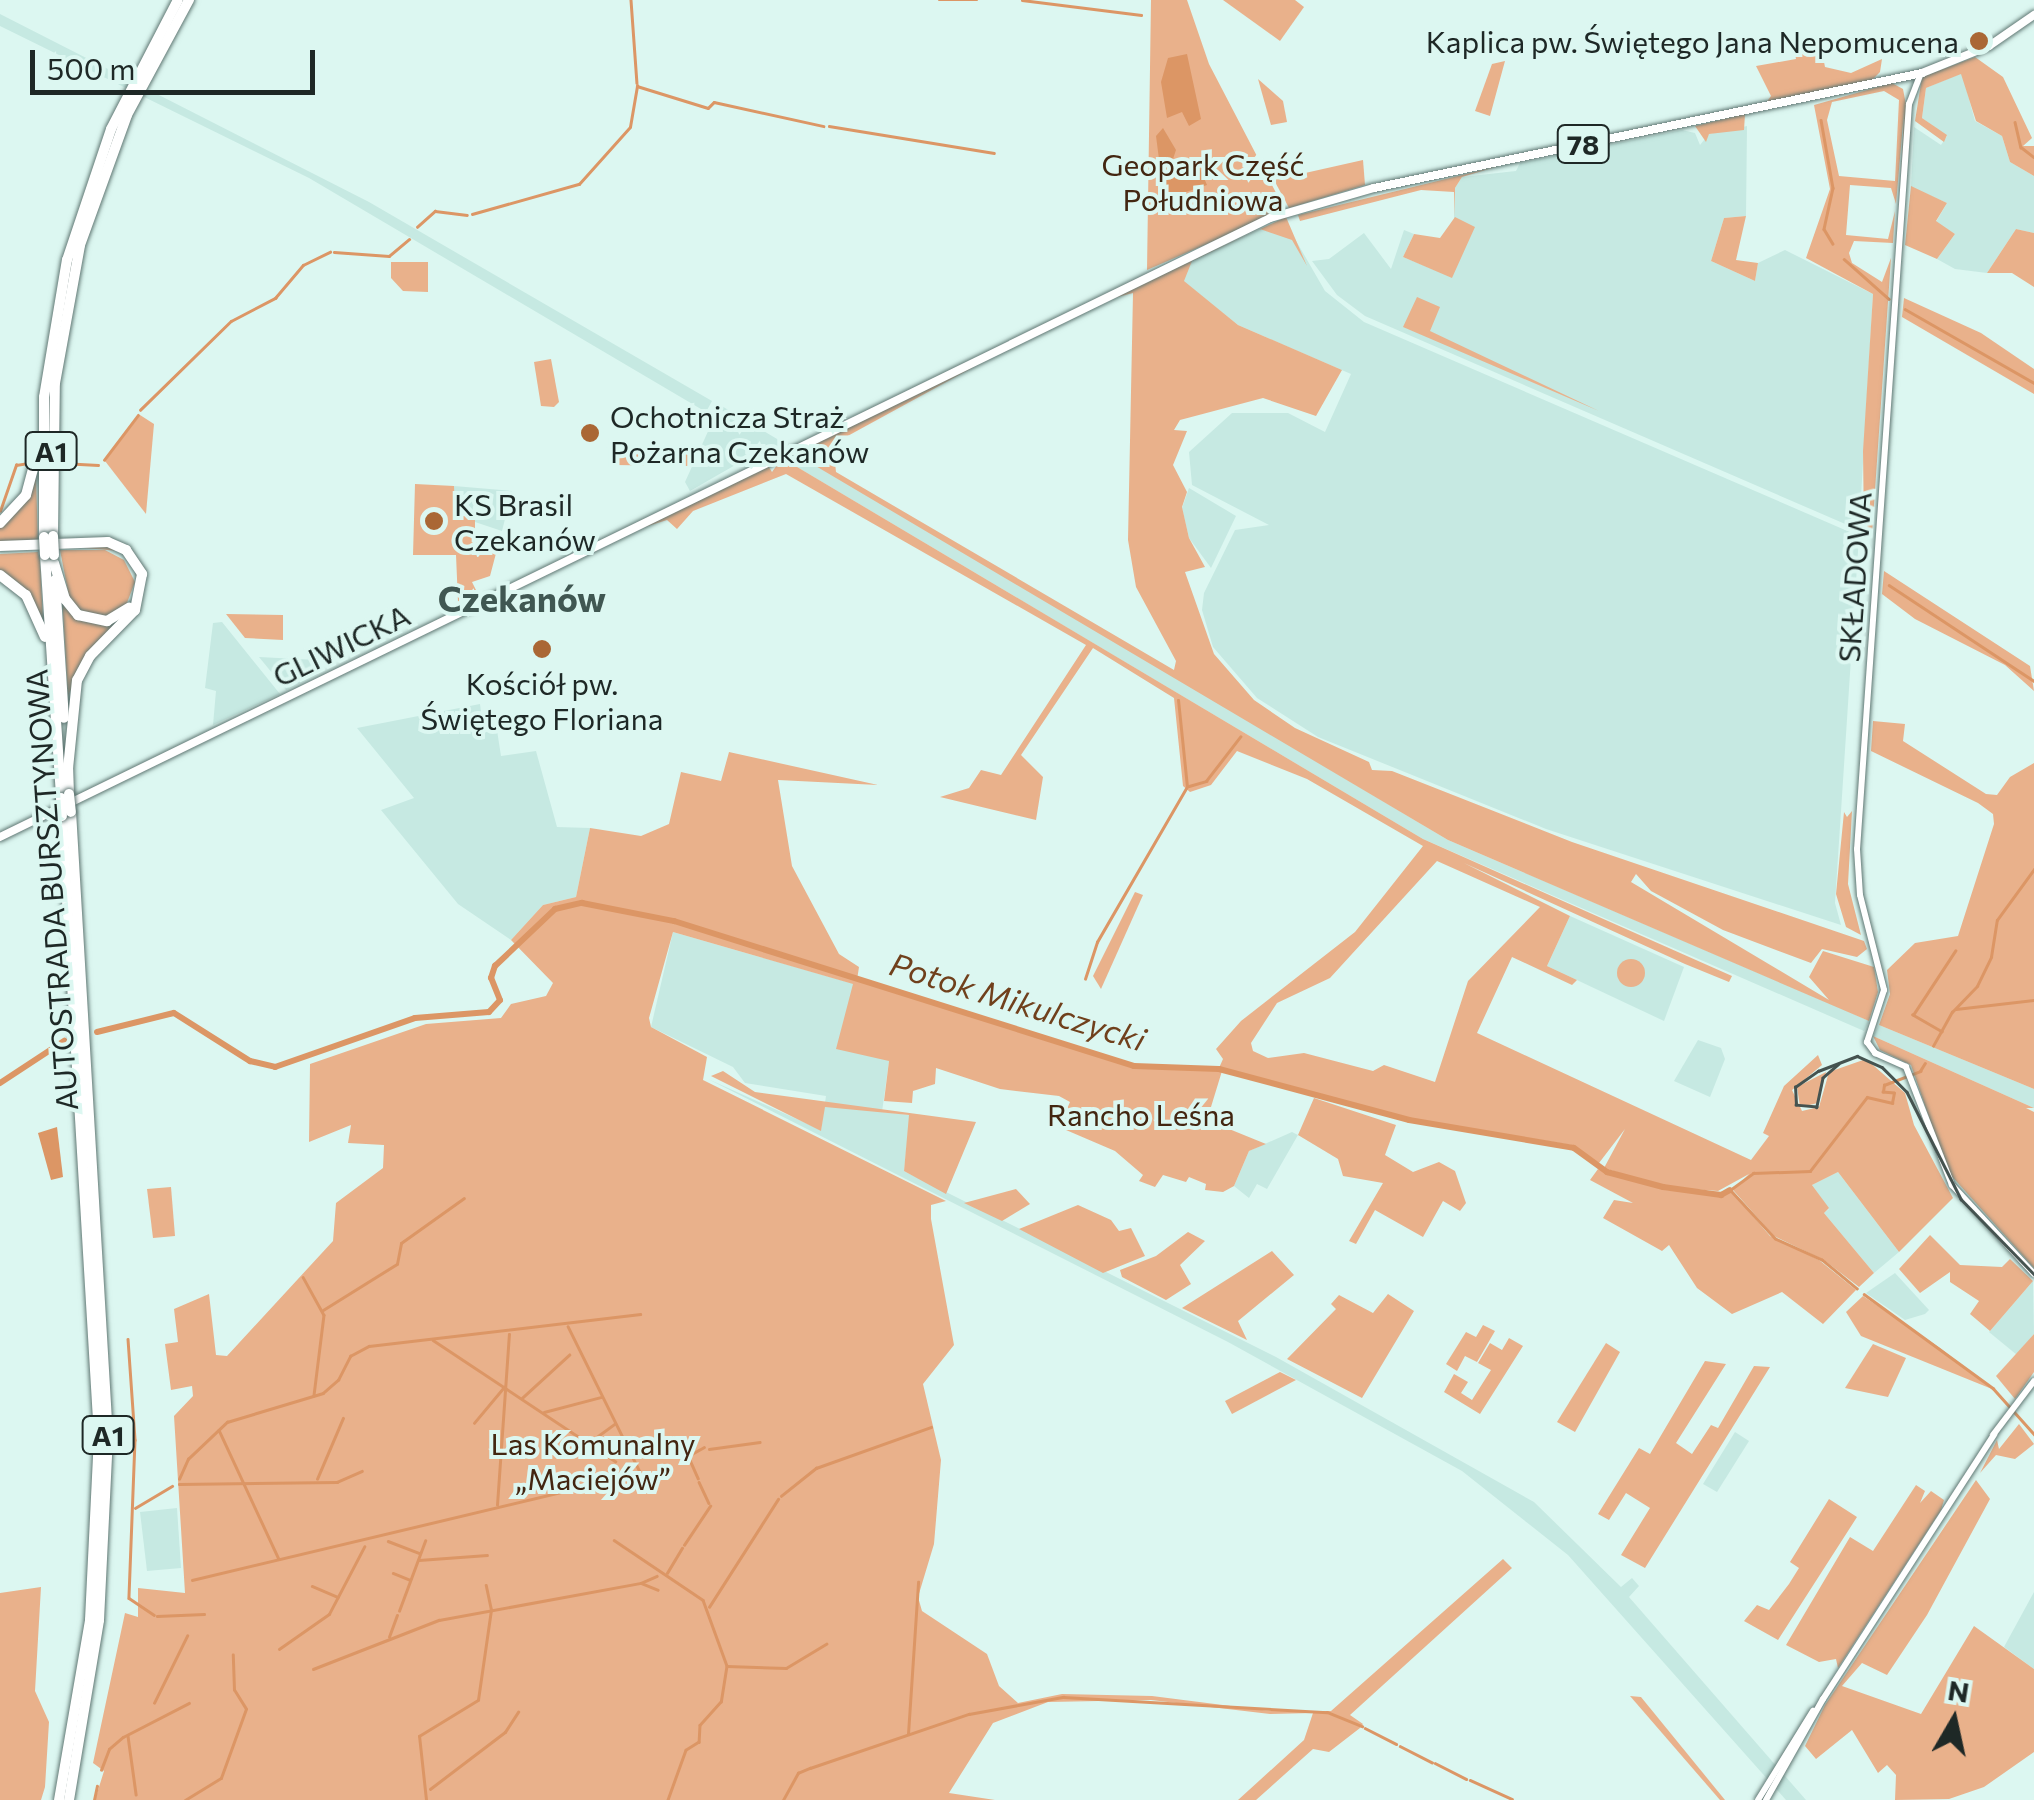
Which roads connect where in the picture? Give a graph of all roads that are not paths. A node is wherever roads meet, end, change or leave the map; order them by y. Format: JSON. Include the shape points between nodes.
{"nodes":[{"id":1,"x":178,"y":0,"type":"edge"},
{"id":2,"x":189,"y":0,"type":"edge"},
{"id":3,"x":2034,"y":15,"type":"edge"},
{"id":4,"x":142,"y":72,"type":"junction"},
{"id":5,"x":1922,"y":73,"type":"junction"},
{"id":6,"x":1907,"y":76,"type":"junction"},
{"id":7,"x":1887,"y":81,"type":"junction"},
{"id":8,"x":1908,"y":92,"type":"junction"},
{"id":9,"x":130,"y":98,"type":"junction"},
{"id":10,"x":44,"y":397,"type":"junction"},
{"id":11,"x":0,"y":524,"type":"edge"},
{"id":12,"x":48,"y":536,"type":"junction"},
{"id":13,"x":0,"y":549,"type":"edge"},
{"id":14,"x":51,"y":558,"type":"junction"},
{"id":15,"x":0,"y":575,"type":"edge"},
{"id":16,"x":52,"y":673,"type":"junction"},
{"id":17,"x":68,"y":768,"type":"junction"},
{"id":18,"x":65,"y":796,"type":"junction"},
{"id":19,"x":66,"y":814,"type":"junction"},
{"id":20,"x":0,"y":836,"type":"edge"},
{"id":21,"x":2034,"y":1274,"type":"edge"},
{"id":22,"x":2034,"y":1382,"type":"edge"},
{"id":23,"x":1823,"y":1699,"type":"junction"},
{"id":24,"x":60,"y":1800,"type":"edge"},
{"id":25,"x":69,"y":1800,"type":"edge"},
{"id":26,"x":1758,"y":1800,"type":"edge"},
{"id":27,"x":1766,"y":1800,"type":"edge"}],
"edges":[{"from":1,"to":4,"type":"highway","name":"AUTOSTRADA BURSZTYNOWA","number":"A1"},
{"from":2,"to":4,"type":"highway","name":"AUTOSTRADA BURSZTYNOWA","number":"A1"},
{"from":3,"to":5,"type":"main road","number":"78","via":[[1989,46]]},
{"from":4,"to":9,"type":"highway","name":"AUTOSTRADA BURSZTYNOWA","number":"A1"},
{"from":5,"to":6,"type":"main road","number":"78"},
{"from":5,"to":8,"type":"main road","name":"SKŁADOWA"},
{"from":6,"to":7,"type":"main road","number":"78"},
{"from":6,"to":8,"type":"main road","name":"SKŁADOWA"},
{"from":7,"to":8,"type":"main road"},
{"from":7,"to":20,"type":"main road","name":"GLIWICKA","number":"78","via":[[1328,198],[1132,282]]},
{"from":8,"to":21,"type":"main road","name":"SKŁADOWA","via":[[1857,849],[1861,899],[1884,986],[1868,1046],[1909,1075],[1928,1138],[1953,1188]]},
{"from":9,"to":10,"type":"highway","name":"AUTOSTRADA BURSZTYNOWA","number":"A1","via":[[72,242]]},
{"from":9,"to":12,"type":"highway","name":"AUTOSTRADA BURSZTYNOWA","number":"A1","via":[[67,301],[53,411]]},
{"from":10,"to":11,"type":"highway","via":[[31,483]]},
{"from":10,"to":12,"type":"highway","name":"AUTOSTRADA BURSZTYNOWA","number":"A1"},
{"from":12,"to":14,"type":"highway","name":"AUTOSTRADA BURSZTYNOWA","number":"A1","bridge":true},
{"from":13,"to":14,"type":"highway","via":[[116,551],[136,575],[134,599],[116,618],[88,620],[66,599]]},
{"from":13,"to":17,"type":"highway","via":[[108,542],[126,550],[142,574],[135,610],[90,656],[77,680]]},
{"from":14,"to":16,"type":"highway","name":"AUTOSTRADA BURSZTYNOWA","number":"A1"},
{"from":14,"to":17,"type":"highway","name":"AUTOSTRADA BURSZTYNOWA","number":"A1"},
{"from":15,"to":16,"type":"highway","via":[[34,608]]},
{"from":16,"to":18,"type":"highway","name":"AUTOSTRADA BURSZTYNOWA","number":"A1"},
{"from":17,"to":18,"type":"highway","name":"AUTOSTRADA BURSZTYNOWA","number":"A1"},
{"from":18,"to":19,"type":"highway","name":"AUTOSTRADA BURSZTYNOWA","number":"A1","bridge":true},
{"from":19,"to":24,"type":"highway","name":"AUTOSTRADA BURSZTYNOWA","number":"A1","via":[[99,1466],[90,1620]]},
{"from":19,"to":25,"type":"highway","name":"AUTOSTRADA BURSZTYNOWA","number":"A1","via":[[108,1438],[99,1620]]},
{"from":22,"to":23,"type":"main road"},
{"from":23,"to":26,"type":"main road"},
{"from":23,"to":27,"type":"main road"}]}
